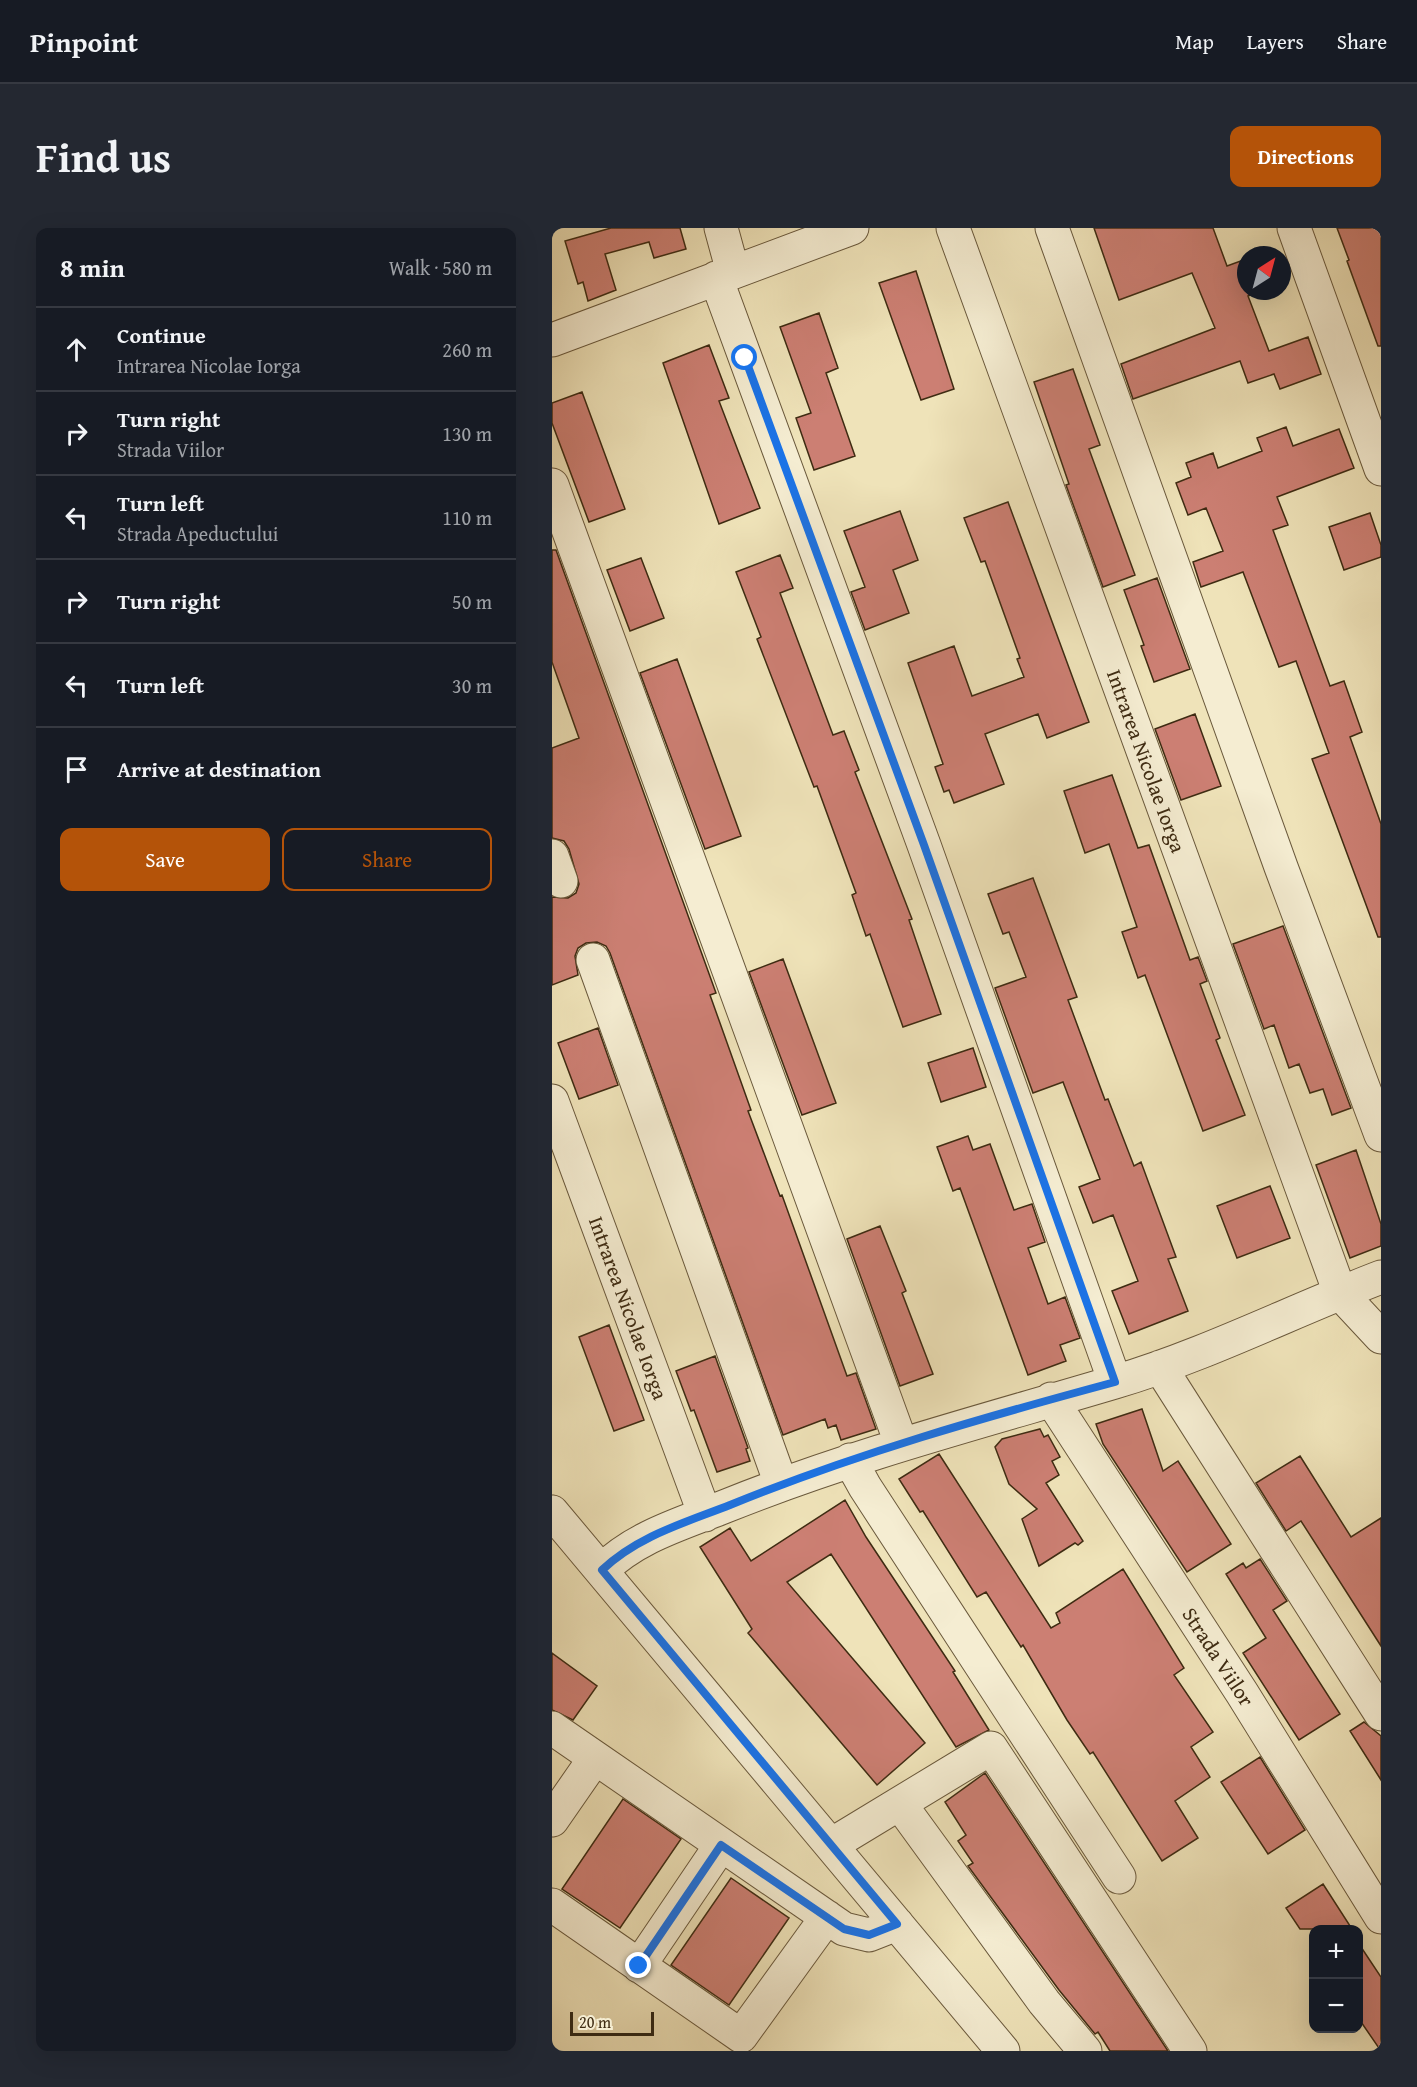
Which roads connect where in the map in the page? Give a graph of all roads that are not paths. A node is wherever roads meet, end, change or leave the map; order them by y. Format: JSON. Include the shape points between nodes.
{"nodes":[{"id":1,"x":721,"y":228,"type":"edge"},
{"id":2,"x":852,"y":228,"type":"edge"},
{"id":3,"x":953,"y":228,"type":"edge"},
{"id":4,"x":1053,"y":228,"type":"edge"},
{"id":5,"x":1294,"y":228,"type":"edge"},
{"id":6,"x":725,"y":275,"type":"junction"},
{"id":7,"x":552,"y":340,"type":"edge"},
{"id":8,"x":1381,"y":469,"type":"edge"},
{"id":9,"x":552,"y":485,"type":"edge"},
{"id":10,"x":593,"y":960,"type":"dead end"},
{"id":11,"x":552,"y":1101,"type":"edge"},
{"id":12,"x":1381,"y":1136,"type":"edge"},
{"id":13,"x":1381,"y":1277,"type":"edge"},
{"id":14,"x":1340,"y":1293,"type":"junction"},
{"id":15,"x":1381,"y":1336,"type":"edge"},
{"id":16,"x":1160,"y":1367,"type":"junction"},
{"id":17,"x":1115,"y":1382,"type":"junction"},
{"id":18,"x":1051,"y":1399,"type":"junction"},
{"id":19,"x":901,"y":1443,"type":"junction"},
{"id":20,"x":850,"y":1460,"type":"junction"},
{"id":21,"x":781,"y":1484,"type":"junction"},
{"id":22,"x":552,"y":1512,"type":"edge"},
{"id":23,"x":705,"y":1515,"type":"junction"},
{"id":24,"x":602,"y":1570,"type":"junction"},
{"id":25,"x":1381,"y":1714,"type":"edge"},
{"id":26,"x":552,"y":1728,"type":"edge"},
{"id":27,"x":595,"y":1758,"type":"junction"},
{"id":28,"x":900,"y":1804,"type":"junction"},
{"id":29,"x":552,"y":1820,"type":"edge"},
{"id":30,"x":721,"y":1845,"type":"junction"},
{"id":31,"x":831,"y":1845,"type":"junction"},
{"id":32,"x":1119,"y":1877,"type":"dead end"},
{"id":33,"x":552,"y":1905,"type":"edge"},
{"id":34,"x":826,"y":1917,"type":"junction"},
{"id":35,"x":1381,"y":1917,"type":"edge"},
{"id":36,"x":897,"y":1924,"type":"junction"},
{"id":37,"x":639,"y":1966,"type":"junction"},
{"id":38,"x":1003,"y":2051,"type":"edge"},
{"id":39,"x":1085,"y":2051,"type":"edge"},
{"id":40,"x":1190,"y":2051,"type":"edge"}],
"edges":[{"from":1,"to":6,"type":"street"},
{"from":2,"to":6,"type":"street"},
{"from":3,"to":14,"type":"street","name":"Intrarea Nicolae Iorga"},
{"from":4,"to":12,"type":"street"},
{"from":5,"to":8,"type":"street"},
{"from":6,"to":7,"type":"street"},
{"from":6,"to":17,"type":"street"},
{"from":9,"to":19,"type":"street"},
{"from":10,"to":21,"type":"street"},
{"from":11,"to":23,"type":"street","name":"Intrarea Nicolae Iorga"},
{"from":13,"to":14,"type":"street"},
{"from":14,"to":15,"type":"street"},
{"from":14,"to":16,"type":"street"},
{"from":16,"to":17,"type":"street"},
{"from":16,"to":25,"type":"street"},
{"from":17,"to":18,"type":"street"},
{"from":18,"to":19,"type":"street"},
{"from":18,"to":35,"type":"street","name":"Strada Viilor","via":[[1236,1683]]},
{"from":19,"to":20,"type":"street"},
{"from":20,"to":21,"type":"street"},
{"from":20,"to":32,"type":"street"},
{"from":21,"to":23,"type":"street"},
{"from":22,"to":24,"type":"street"},
{"from":23,"to":24,"type":"street","via":[[636,1542]]},
{"from":24,"to":31,"type":"street"},
{"from":26,"to":27,"type":"street"},
{"from":27,"to":29,"type":"street"},
{"from":27,"to":30,"type":"street"},
{"from":28,"to":31,"type":"street"},
{"from":28,"to":39,"type":"street","via":[[1044,2002]]},
{"from":28,"to":40,"type":"street","via":[[990,1748]]},
{"from":30,"to":34,"type":"street"},
{"from":30,"to":37,"type":"street"},
{"from":31,"to":36,"type":"street"},
{"from":33,"to":37,"type":"street"},
{"from":34,"to":36,"type":"street","via":[[844,1929],[869,1935]]},
{"from":34,"to":37,"type":"street","via":[[741,2036]]},
{"from":36,"to":38,"type":"street"}]}
